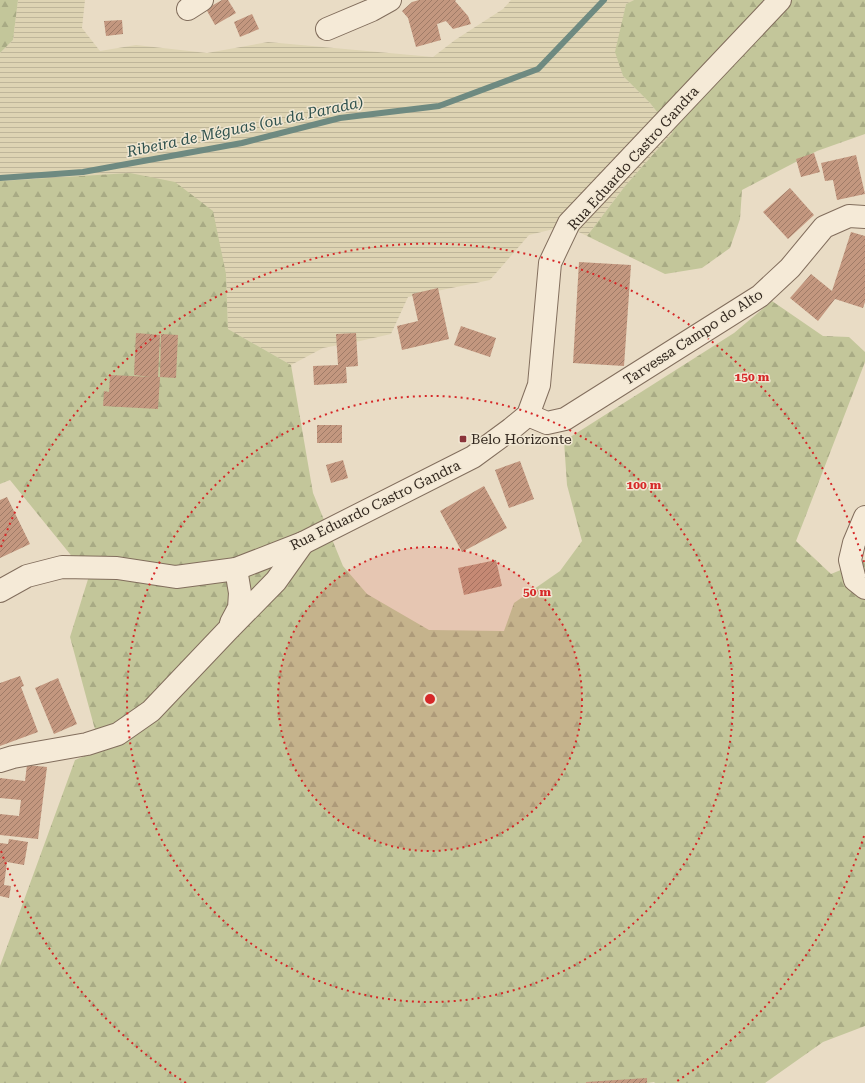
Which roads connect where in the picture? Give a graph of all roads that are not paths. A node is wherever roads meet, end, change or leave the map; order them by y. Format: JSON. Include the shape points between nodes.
{"nodes":[{"id":1,"x":390,"y":0,"type":"edge"},
{"id":2,"x":780,"y":0,"type":"edge"},
{"id":3,"x":327,"y":29,"type":"dead end"},
{"id":4,"x":865,"y":217,"type":"edge"},
{"id":5,"x":528,"y":415,"type":"junction"},
{"id":6,"x":865,"y":517,"type":"edge"},
{"id":7,"x":303,"y":543,"type":"junction"},
{"id":8,"x":236,"y":569,"type":"junction"},
{"id":9,"x":865,"y":588,"type":"edge"},
{"id":10,"x":0,"y":591,"type":"edge"},
{"id":11,"x":227,"y":631,"type":"junction"},
{"id":12,"x":0,"y":761,"type":"edge"}],
"edges":[{"from":1,"to":3,"type":"street"},
{"from":2,"to":5,"type":"street","name":"Rua Eduardo Castro Gandra","via":[[570,223],[550,263],[539,385]]},
{"from":4,"to":5,"type":"street","name":"Tarvessa Campo do Alto","via":[[849,216],[824,227],[790,268],[760,296],[564,419],[547,423]]},
{"from":5,"to":7,"type":"street","name":"Rua Eduardo Castro Gandra","via":[[473,457]]},
{"from":6,"to":9,"type":"street","via":[[850,560],[855,580]]},
{"from":7,"to":8,"type":"street","name":"Rua Eduardo Castro Gandra"},
{"from":7,"to":11,"type":"street","via":[[276,581]]},
{"from":8,"to":10,"type":"street","name":"Rua Eduardo Castro Gandra","via":[[176,577],[116,568],[62,567],[27,576]]},
{"from":8,"to":11,"type":"street","via":[[240,593],[239,608]]},
{"from":11,"to":12,"type":"street","via":[[151,711],[118,734],[87,744]]}]}
